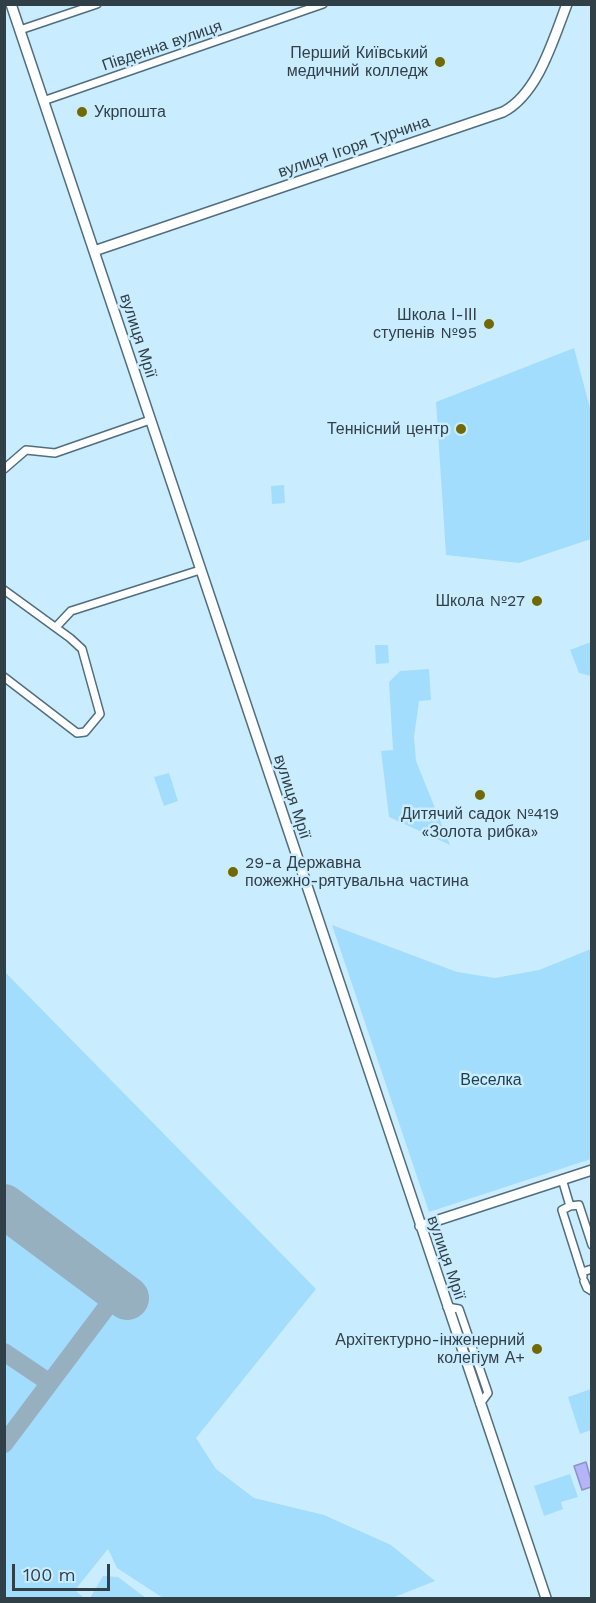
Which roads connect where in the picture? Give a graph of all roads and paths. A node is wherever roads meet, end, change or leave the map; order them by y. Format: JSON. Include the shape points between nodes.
{"nodes":[{"id":1,"x":11,"y":4,"type":"edge"},
{"id":2,"x":97,"y":4,"type":"edge"},
{"id":3,"x":323,"y":4,"type":"edge"},
{"id":4,"x":567,"y":4,"type":"edge"},
{"id":5,"x":20,"y":30,"type":"junction"},
{"id":6,"x":44,"y":101,"type":"junction"},
{"id":7,"x":94,"y":250,"type":"junction"},
{"id":8,"x":150,"y":420,"type":"junction"},
{"id":9,"x":4,"y":469,"type":"edge"},
{"id":10,"x":201,"y":570,"type":"junction"},
{"id":11,"x":4,"y":590,"type":"edge"},
{"id":12,"x":56,"y":627,"type":"junction"},
{"id":13,"x":4,"y":677,"type":"edge"},
{"id":14,"x":591,"y":1170,"type":"edge"},
{"id":15,"x":562,"y":1179,"type":"junction"},
{"id":16,"x":570,"y":1206,"type":"junction"},
{"id":17,"x":420,"y":1226,"type":"junction"},
{"id":18,"x":591,"y":1245,"type":"edge"},
{"id":19,"x":591,"y":1269,"type":"edge"},
{"id":20,"x":583,"y":1276,"type":"junction"},
{"id":21,"x":591,"y":1291,"type":"edge"},
{"id":22,"x":546,"y":1599,"type":"edge"}],
"edges":[{"from":1,"to":5,"type":"street","name":"вулиця Мрії"},
{"from":2,"to":5,"type":"street"},
{"from":3,"to":6,"type":"street","name":"Південна вулиця"},
{"from":4,"to":7,"type":"street","name":"вулиця Ігоря Турчина","via":[[534,81],[522,99],[509,109]]},
{"from":5,"to":6,"type":"street","name":"вулиця Мрії"},
{"from":6,"to":7,"type":"street","name":"вулиця Мрії"},
{"from":7,"to":8,"type":"street","name":"вулиця Мрії"},
{"from":8,"to":9,"type":"street","via":[[55,453],[26,450]]},
{"from":8,"to":10,"type":"street","name":"вулиця Мрії"},
{"from":10,"to":12,"type":"street","via":[[72,611]]},
{"from":10,"to":17,"type":"street","name":"вулиця Мрії"},
{"from":11,"to":12,"type":"street"},
{"from":12,"to":13,"type":"street","via":[[83,652],[100,711],[85,732],[77,733]]},
{"from":14,"to":15,"type":"street"},
{"from":15,"to":16,"type":"street"},
{"from":15,"to":17,"type":"street"},
{"from":16,"to":18,"type":"street","via":[[579,1205]]},
{"from":16,"to":20,"type":"street","via":[[562,1210]]},
{"from":17,"to":22,"type":"street","name":"вулиця Мрії"},
{"from":19,"to":20,"type":"street"},
{"from":20,"to":21,"type":"street"}]}
